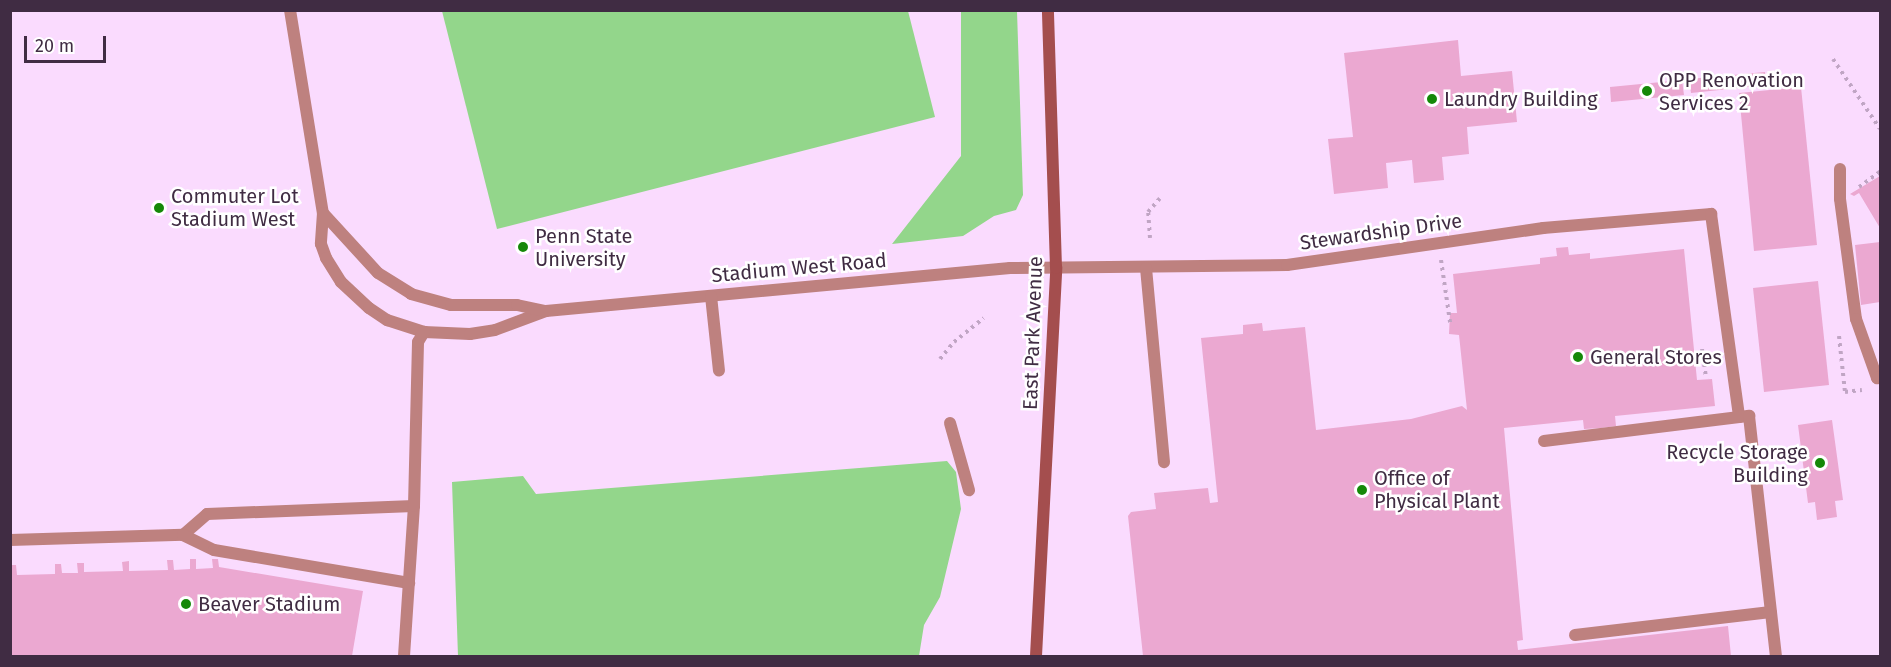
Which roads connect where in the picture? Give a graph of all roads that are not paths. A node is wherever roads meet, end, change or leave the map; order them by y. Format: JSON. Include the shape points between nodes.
{"nodes":[{"id":1,"x":290,"y":10,"type":"edge"},
{"id":2,"x":1048,"y":10,"type":"edge"},
{"id":3,"x":1840,"y":169,"type":"dead end"},
{"id":4,"x":323,"y":213,"type":"junction"},
{"id":5,"x":1056,"y":268,"type":"junction"},
{"id":6,"x":1146,"y":268,"type":"junction"},
{"id":7,"x":711,"y":296,"type":"junction"},
{"id":8,"x":546,"y":311,"type":"junction"},
{"id":9,"x":424,"y":332,"type":"junction"},
{"id":10,"x":719,"y":371,"type":"dead end"},
{"id":11,"x":1879,"y":377,"type":"edge"},
{"id":12,"x":1739,"y":417,"type":"junction"},
{"id":13,"x":950,"y":423,"type":"dead end"},
{"id":14,"x":1544,"y":441,"type":"dead end"},
{"id":15,"x":1164,"y":462,"type":"dead end"},
{"id":16,"x":969,"y":490,"type":"dead end"},
{"id":17,"x":414,"y":506,"type":"junction"},
{"id":18,"x":183,"y":534,"type":"junction"},
{"id":19,"x":10,"y":540,"type":"edge"},
{"id":20,"x":409,"y":583,"type":"junction"},
{"id":21,"x":1771,"y":612,"type":"junction"},
{"id":22,"x":1575,"y":635,"type":"dead end"},
{"id":23,"x":404,"y":657,"type":"edge"},
{"id":24,"x":1036,"y":657,"type":"edge"},
{"id":25,"x":1776,"y":657,"type":"edge"}],
"edges":[{"from":1,"to":4,"type":"lane"},
{"from":2,"to":5,"type":"main road","name":"East Park Avenue"},
{"from":3,"to":11,"type":"lane","via":[[1840,199],[1856,319]]},
{"from":4,"to":8,"type":"lane","via":[[378,273],[411,294],[452,305],[517,305]]},
{"from":4,"to":9,"type":"lane","via":[[321,244],[341,282],[387,320]]},
{"from":5,"to":6,"type":"lane","name":"Stewardship Drive"},
{"from":5,"to":7,"type":"lane","name":"Stadium West Road","via":[[1010,267]]},
{"from":5,"to":24,"type":"main road","name":"East Park Avenue"},
{"from":6,"to":12,"type":"lane","name":"Stewardship Drive","via":[[1287,265],[1543,228],[1711,214]]},
{"from":6,"to":15,"type":"lane"},
{"from":7,"to":8,"type":"lane","name":"Stadium West Road"},
{"from":7,"to":10,"type":"lane"},
{"from":8,"to":9,"type":"lane","via":[[487,332]]},
{"from":9,"to":17,"type":"lane","via":[[418,342]]},
{"from":12,"to":14,"type":"lane"},
{"from":12,"to":21,"type":"lane","via":[[1749,416]]},
{"from":13,"to":16,"type":"lane"},
{"from":17,"to":18,"type":"lane","via":[[207,514]]},
{"from":17,"to":20,"type":"lane"},
{"from":18,"to":19,"type":"lane"},
{"from":18,"to":20,"type":"lane","via":[[214,550]]},
{"from":20,"to":23,"type":"lane"},
{"from":21,"to":22,"type":"lane"},
{"from":21,"to":25,"type":"lane"}]}
